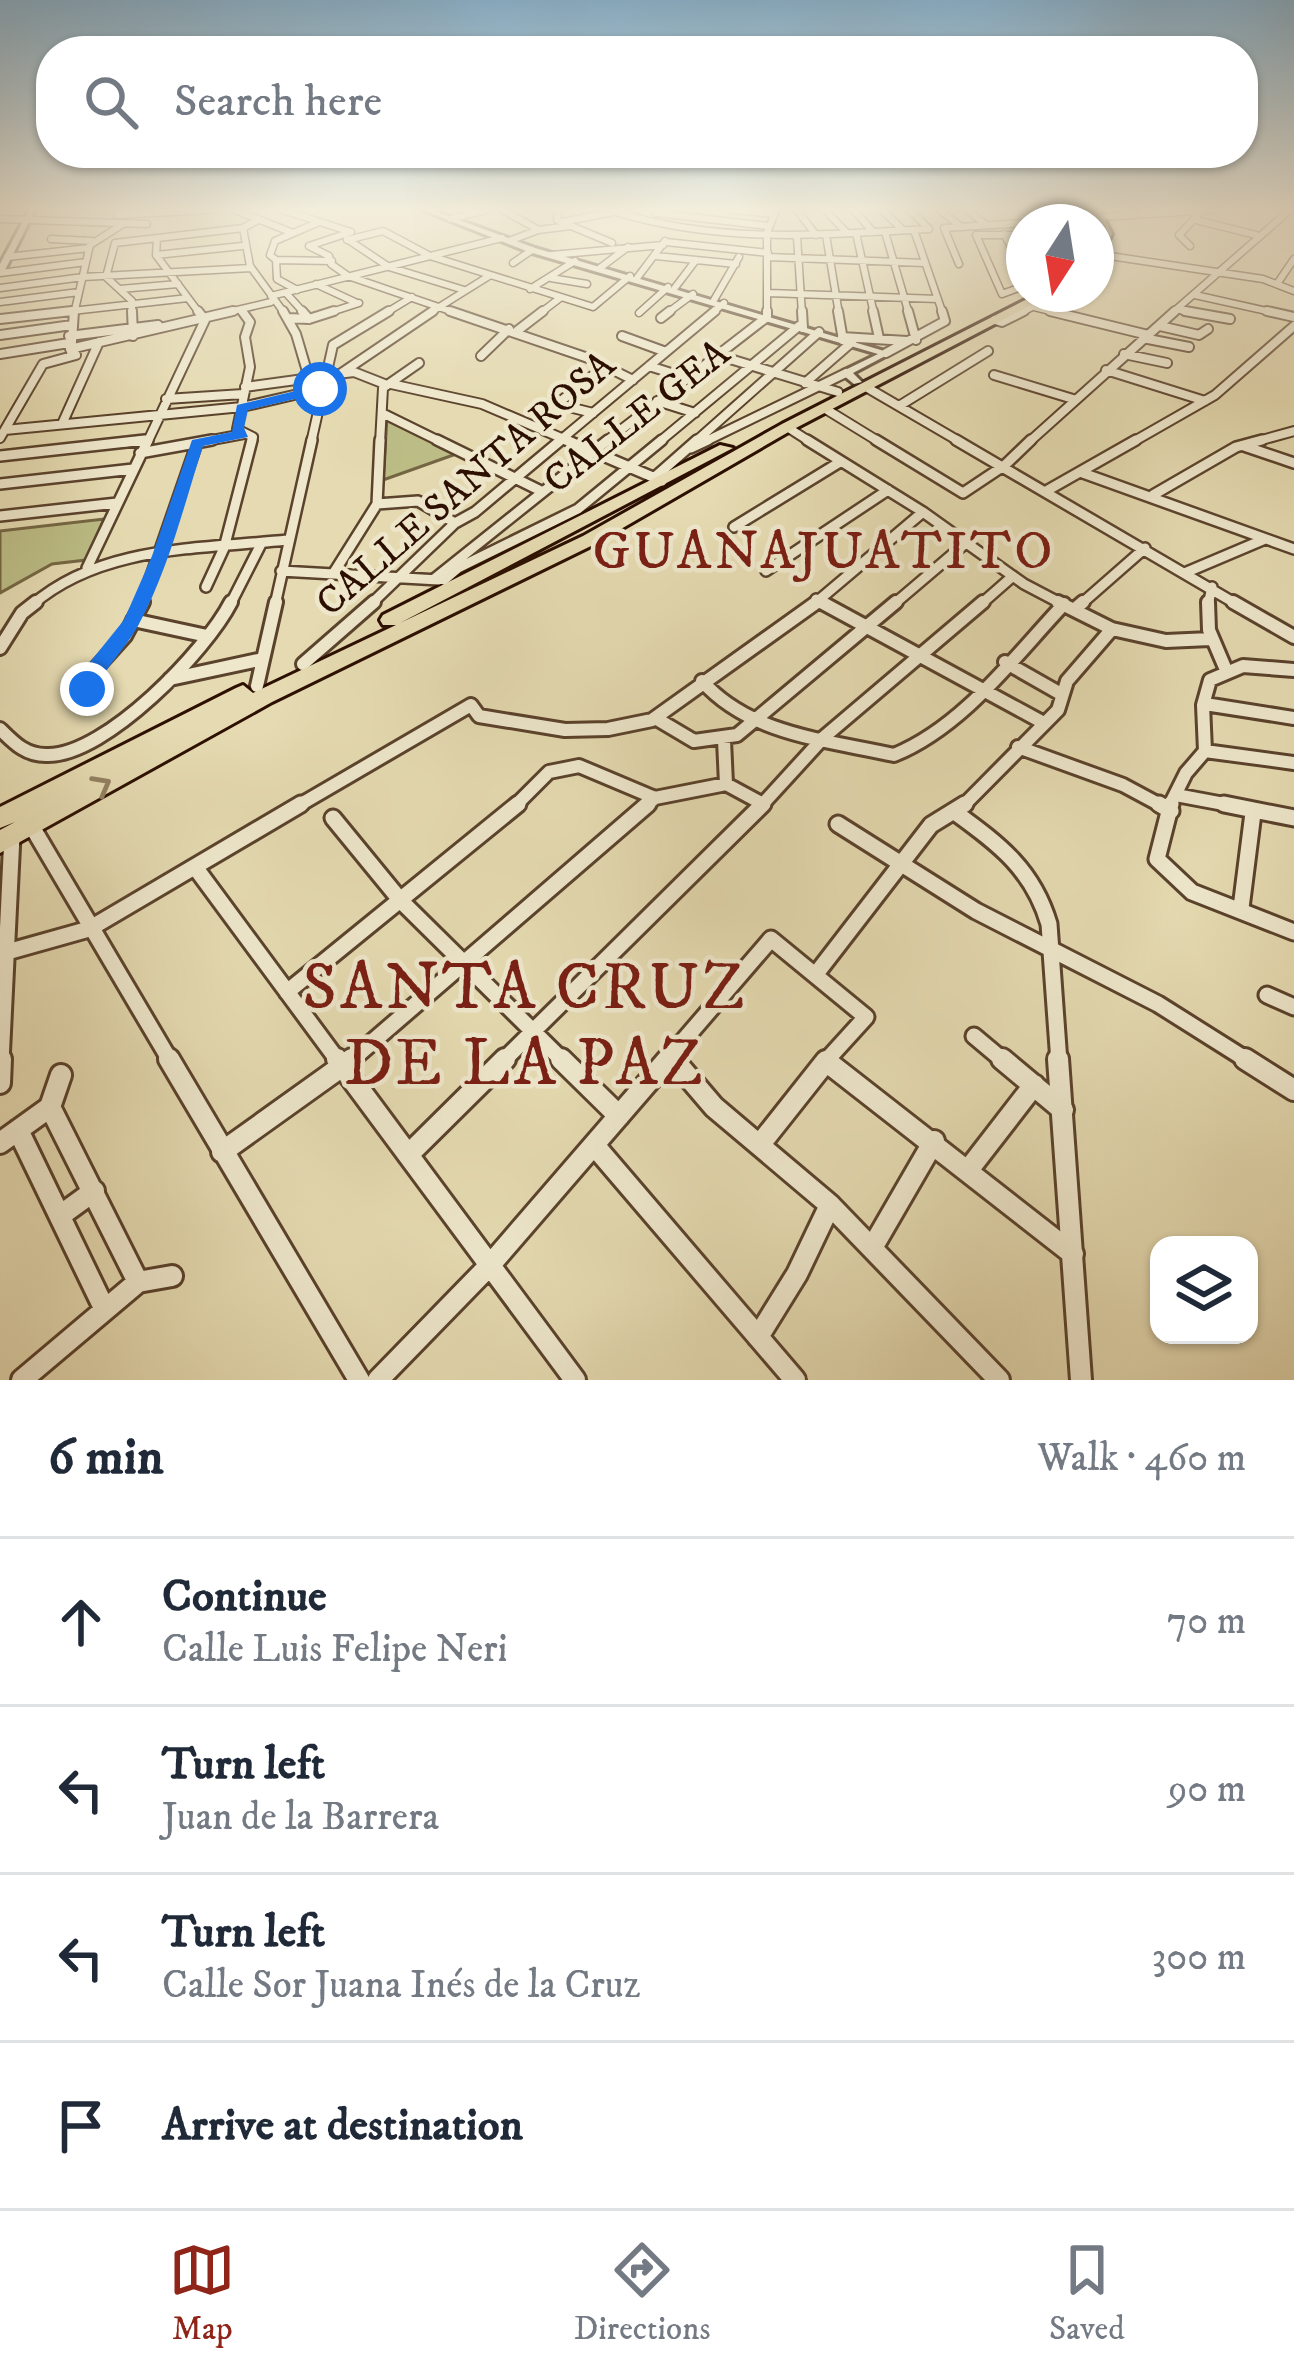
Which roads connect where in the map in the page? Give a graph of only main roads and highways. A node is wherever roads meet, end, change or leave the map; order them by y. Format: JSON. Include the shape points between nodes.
{"nodes":[{"id":1,"x":1006,"y":312,"type":"edge"},
{"id":2,"x":1013,"y":312,"type":"edge"},
{"id":3,"x":856,"y":381,"type":"junction"},
{"id":4,"x":624,"y":501,"type":"junction"},
{"id":5,"x":643,"y":511,"type":"junction"},
{"id":6,"x":572,"y":526,"type":"junction"},
{"id":7,"x":589,"y":540,"type":"junction"},
{"id":8,"x":1,"y":817,"type":"edge"},
{"id":9,"x":6,"y":839,"type":"edge"}],
"edges":[{"from":1,"to":3,"type":"main road"},
{"from":2,"to":3,"type":"main road"},
{"from":3,"to":4,"type":"main road"},
{"from":3,"to":5,"type":"main road","via":[[824,408]]},
{"from":4,"to":5,"type":"main road","via":[[617,516]]},
{"from":4,"to":6,"type":"main road"},
{"from":5,"to":7,"type":"main road"},
{"from":6,"to":7,"type":"main road","via":[[595,526]]},
{"from":6,"to":8,"type":"main road"},
{"from":9,"to":7,"type":"main road","one_way":true,"via":[[265,696]]}]}
